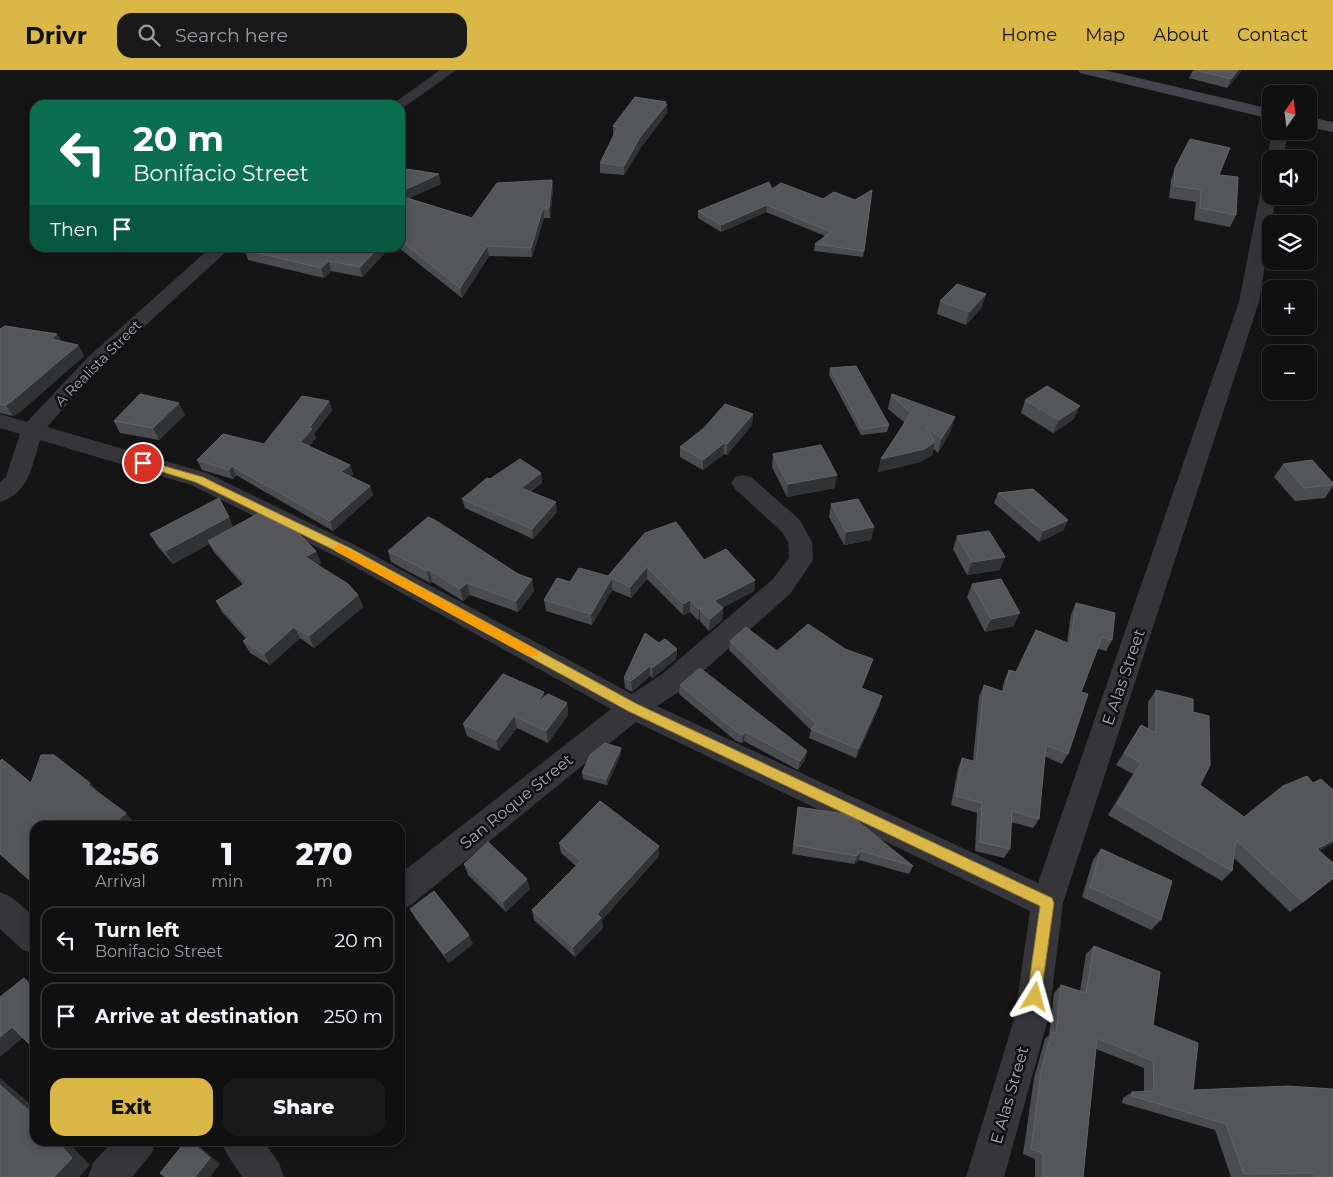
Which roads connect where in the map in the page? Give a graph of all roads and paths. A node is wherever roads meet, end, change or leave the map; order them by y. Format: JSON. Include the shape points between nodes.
{"nodes":[{"id":1,"x":449,"y":70,"type":"edge"},
{"id":2,"x":1085,"y":70,"type":"edge"},
{"id":3,"x":405,"y":100,"type":"edge"},
{"id":4,"x":1262,"y":112,"type":"edge"},
{"id":5,"x":1318,"y":124,"type":"edge"},
{"id":6,"x":1333,"y":127,"type":"edge"},
{"id":7,"x":1266,"y":205,"type":"edge"},
{"id":8,"x":216,"y":252,"type":"edge"},
{"id":9,"x":0,"y":421,"type":"edge"},
{"id":10,"x":32,"y":430,"type":"junction"},
{"id":11,"x":743,"y":483,"type":"dead end"},
{"id":12,"x":0,"y":494,"type":"edge"},
{"id":13,"x":633,"y":708,"type":"junction"},
{"id":14,"x":405,"y":890,"type":"edge"},
{"id":15,"x":1047,"y":903,"type":"junction"},
{"id":16,"x":0,"y":908,"type":"edge"},
{"id":17,"x":30,"y":934,"type":"edge"},
{"id":18,"x":134,"y":1146,"type":"edge"},
{"id":19,"x":243,"y":1146,"type":"edge"},
{"id":20,"x":107,"y":1177,"type":"edge"},
{"id":21,"x":265,"y":1177,"type":"edge"},
{"id":22,"x":986,"y":1177,"type":"edge"}],
"edges":[{"from":1,"to":3,"type":"street"},
{"from":2,"to":4,"type":"main road"},
{"from":5,"to":6,"type":"main road"},
{"from":7,"to":15,"type":"street","name":"E Alas Street","via":[[1250,302]]},
{"from":8,"to":10,"type":"street","name":"A Realista Street","via":[[94,362]]},
{"from":9,"to":10,"type":"street"},
{"from":10,"to":12,"type":"street","name":"A Realista Street","via":[[16,481]]},
{"from":10,"to":13,"type":"street","via":[[199,480],[346,551]]},
{"from":11,"to":13,"type":"street","name":"San Roque Street","via":[[791,526],[800,542],[801,560],[781,588],[672,682]]},
{"from":13,"to":14,"type":"street","name":"San Roque Street"},
{"from":13,"to":15,"type":"street"},
{"from":15,"to":22,"type":"street","name":"E Alas Street","via":[[1032,1016]]},
{"from":16,"to":17,"type":"street"},
{"from":18,"to":20,"type":"street"},
{"from":19,"to":21,"type":"street"}]}
